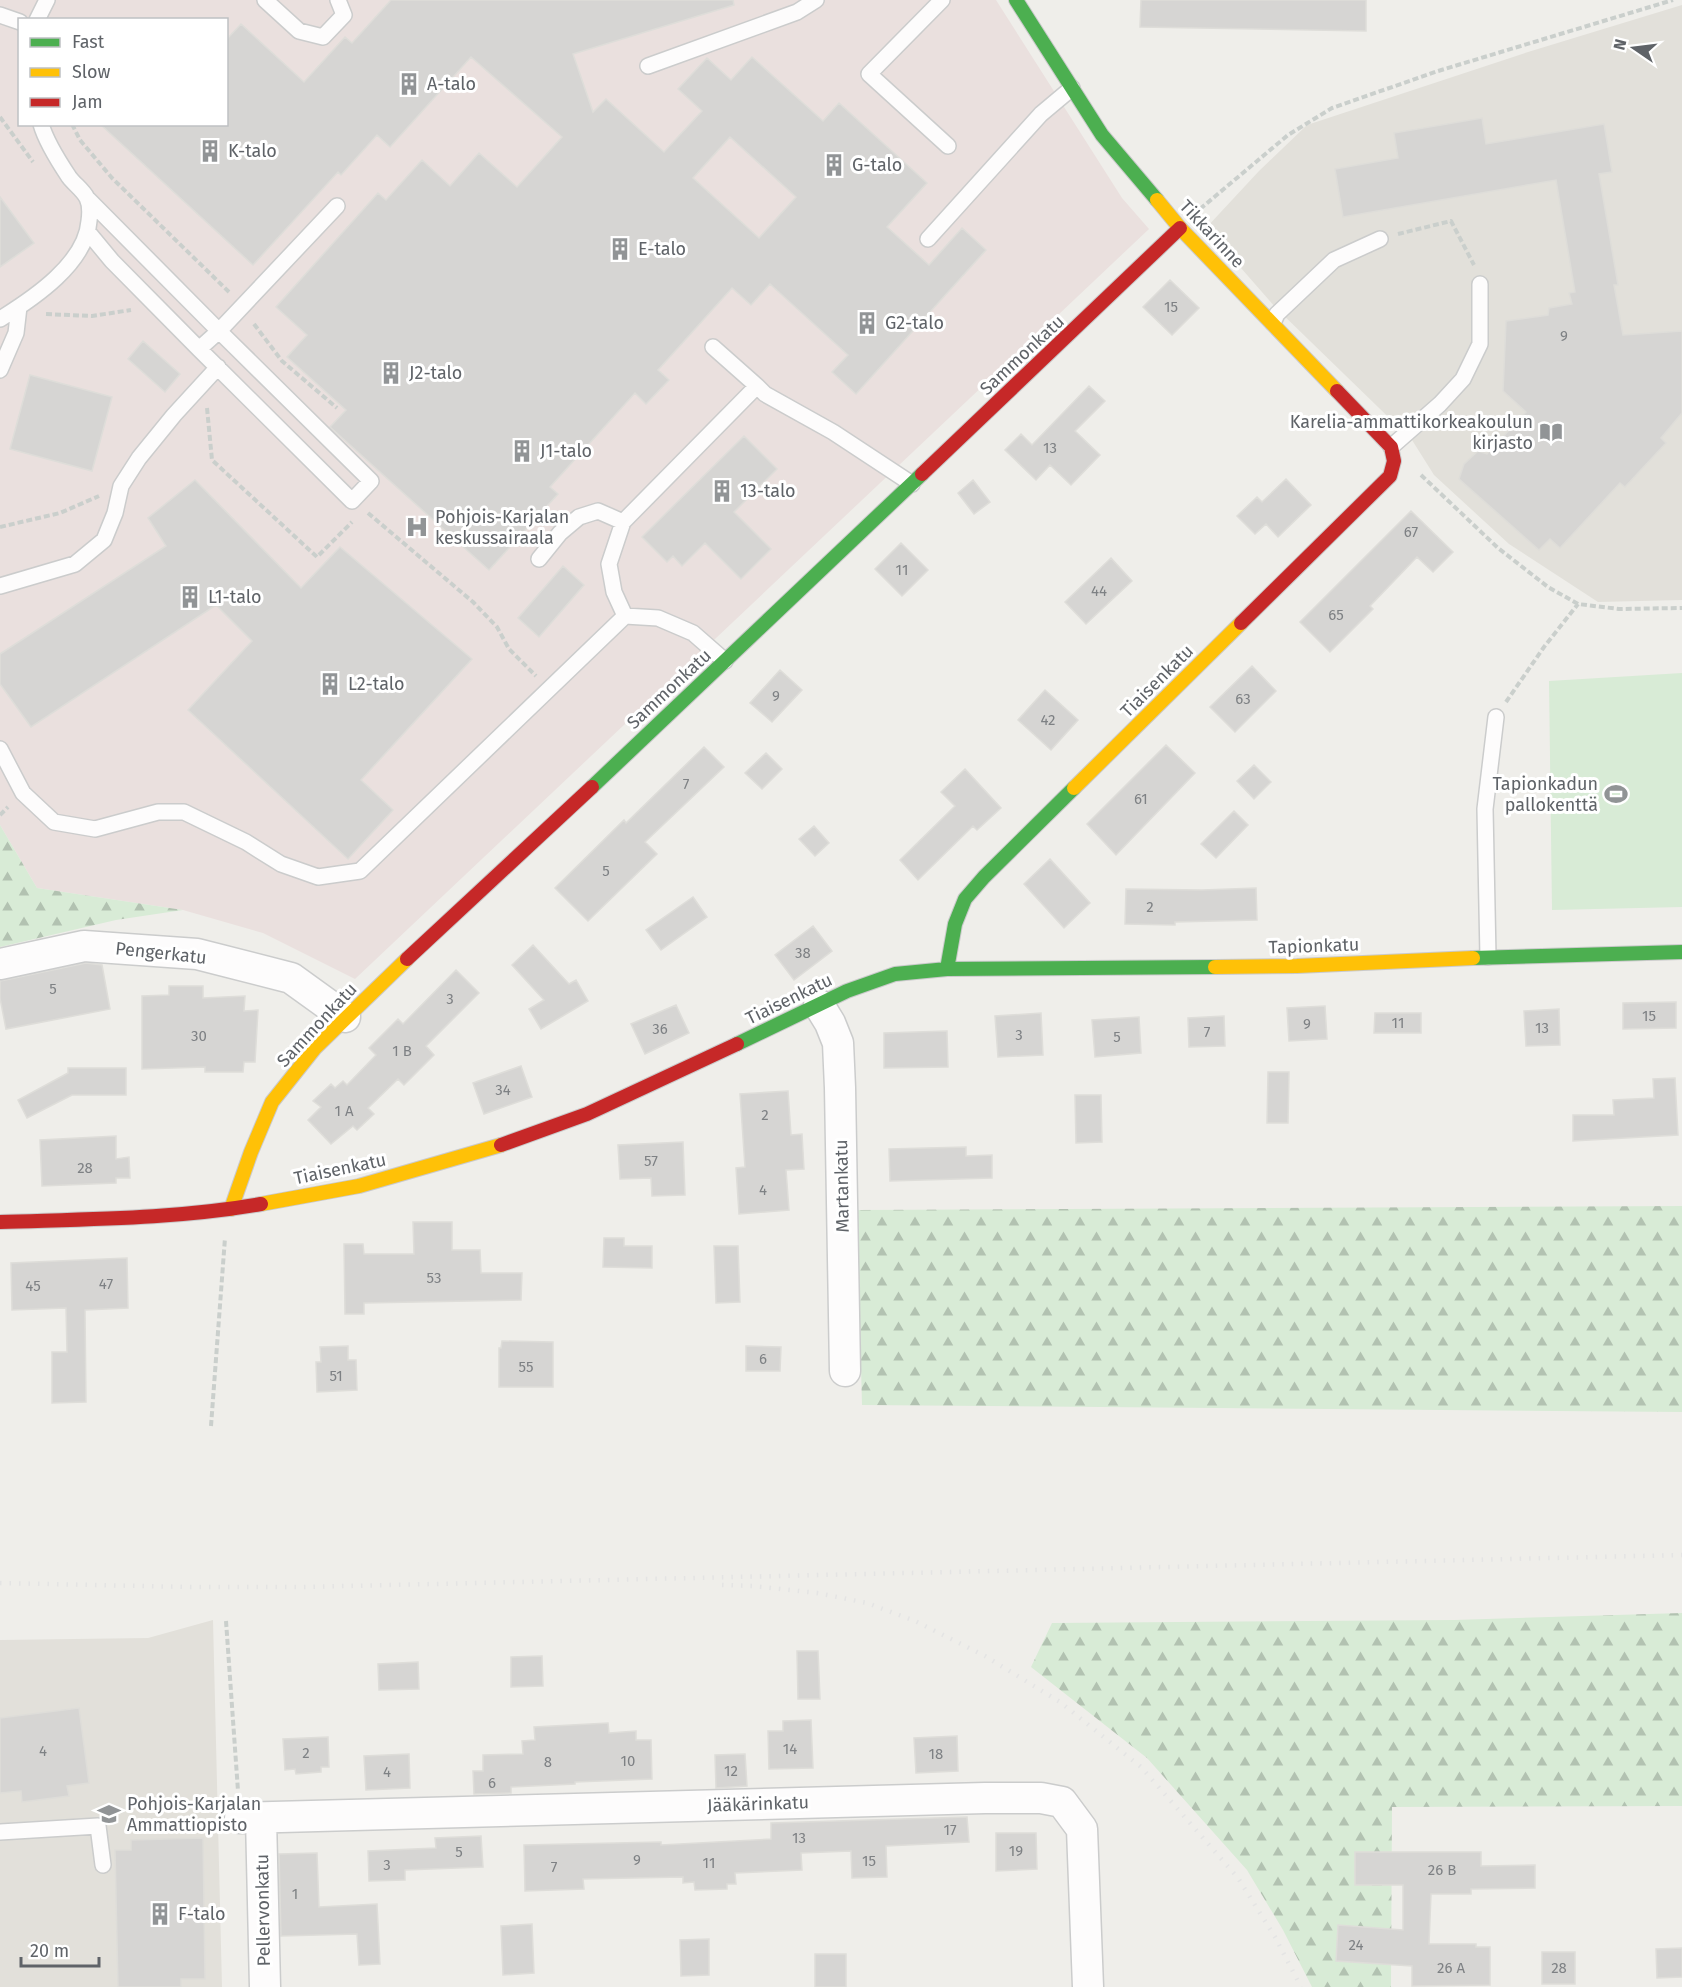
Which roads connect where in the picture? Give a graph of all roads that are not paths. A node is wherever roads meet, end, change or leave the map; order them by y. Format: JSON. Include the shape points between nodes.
{"nodes":[{"id":1,"x":33,"y":0,"type":"edge"},
{"id":2,"x":47,"y":0,"type":"edge"},
{"id":3,"x":265,"y":0,"type":"edge"},
{"id":4,"x":338,"y":0,"type":"edge"},
{"id":5,"x":816,"y":0,"type":"edge"},
{"id":6,"x":942,"y":0,"type":"edge"},
{"id":7,"x":1016,"y":0,"type":"edge"},
{"id":8,"x":0,"y":15,"type":"edge"},
{"id":9,"x":35,"y":18,"type":"edge"},
{"id":10,"x":36,"y":18,"type":"edge"},
{"id":11,"x":18,"y":21,"type":"edge"},
{"id":12,"x":648,"y":66,"type":"dead end"},
{"id":13,"x":1072,"y":88,"type":"junction"},
{"id":14,"x":42,"y":126,"type":"edge"},
{"id":15,"x":948,"y":146,"type":"dead end"},
{"id":16,"x":87,"y":198,"type":"junction"},
{"id":17,"x":337,"y":206,"type":"dead end"},
{"id":18,"x":1180,"y":228,"type":"junction"},
{"id":19,"x":88,"y":232,"type":"junction"},
{"id":20,"x":928,"y":239,"type":"dead end"},
{"id":21,"x":1380,"y":239,"type":"road end"},
{"id":22,"x":1480,"y":284,"type":"road end"},
{"id":23,"x":19,"y":307,"type":"junction"},
{"id":24,"x":0,"y":319,"type":"edge"},
{"id":25,"x":1273,"y":323,"type":"junction"},
{"id":26,"x":219,"y":331,"type":"junction"},
{"id":27,"x":713,"y":347,"type":"dead end"},
{"id":28,"x":199,"y":349,"type":"junction"},
{"id":29,"x":218,"y":367,"type":"junction"},
{"id":30,"x":0,"y":370,"type":"edge"},
{"id":31,"x":757,"y":386,"type":"junction"},
{"id":32,"x":1391,"y":447,"type":"junction"},
{"id":33,"x":912,"y":484,"type":"junction"},
{"id":34,"x":623,"y":522,"type":"junction"},
{"id":35,"x":539,"y":559,"type":"dead end"},
{"id":36,"x":0,"y":586,"type":"edge"},
{"id":37,"x":625,"y":616,"type":"junction"},
{"id":38,"x":725,"y":661,"type":"junction"},
{"id":39,"x":1496,"y":717,"type":"road end"},
{"id":40,"x":0,"y":749,"type":"edge"},
{"id":41,"x":1682,"y":952,"type":"edge"},
{"id":42,"x":1488,"y":957,"type":"junction"},
{"id":43,"x":0,"y":964,"type":"edge"},
{"id":44,"x":947,"y":969,"type":"junction"},
{"id":45,"x":819,"y":1005,"type":"junction"},
{"id":46,"x":345,"y":1017,"type":"junction"},
{"id":47,"x":231,"y":1209,"type":"junction"},
{"id":48,"x":0,"y":1222,"type":"edge"},
{"id":49,"x":845,"y":1371,"type":"dead end"},
{"id":50,"x":251,"y":1818,"type":"joint"},
{"id":51,"x":0,"y":1832,"type":"edge"},
{"id":52,"x":103,"y":1865,"type":"dead end"},
{"id":53,"x":265,"y":1987,"type":"edge"},
{"id":54,"x":1088,"y":1987,"type":"edge"}],
"edges":[{"from":1,"to":9,"type":"lane"},
{"from":2,"to":10,"type":"lane"},
{"from":3,"to":4,"type":"lane","via":[[299,31],[322,37],[344,15]]},
{"from":5,"to":12,"type":"lane","via":[[797,12]]},
{"from":6,"to":15,"type":"lane","via":[[869,74]]},
{"from":7,"to":13,"type":"street","name":"Tikkarinne"},
{"from":8,"to":11,"type":"lane"},
{"from":13,"to":18,"type":"street","name":"Tikkarinne","via":[[1102,135]]},
{"from":13,"to":20,"type":"lane","via":[[1041,114]]},
{"from":14,"to":16,"type":"lane","via":[[70,178]]},
{"from":16,"to":19,"type":"lane"},
{"from":16,"to":26,"type":"lane"},
{"from":17,"to":26,"type":"lane"},
{"from":18,"to":25,"type":"street","name":"Tikkarinne"},
{"from":18,"to":33,"type":"street","name":"Sammonkatu"},
{"from":19,"to":23,"type":"lane","via":[[79,252],[60,273]]},
{"from":19,"to":28,"type":"lane"},
{"from":21,"to":25,"type":"lane","via":[[1334,260],[1277,314]]},
{"from":22,"to":32,"type":"lane","via":[[1480,344],[1463,379]]},
{"from":23,"to":24,"type":"lane"},
{"from":23,"to":30,"type":"lane","via":[[16,333]]},
{"from":25,"to":32,"type":"street","name":"Tikkarinne"},
{"from":26,"to":28,"type":"lane"},
{"from":26,"to":29,"type":"lane","via":[[371,480],[352,501]]},
{"from":27,"to":31,"type":"lane"},
{"from":28,"to":29,"type":"lane"},
{"from":29,"to":36,"type":"lane","via":[[146,449],[121,486],[104,540],[75,564]]},
{"from":31,"to":33,"type":"lane"},
{"from":31,"to":34,"type":"lane"},
{"from":32,"to":44,"type":"street","name":"Tiaisenkatu","via":[[1395,458],[1390,476],[965,899],[955,924]]},
{"from":33,"to":38,"type":"street","name":"Sammonkatu"},
{"from":34,"to":35,"type":"lane","via":[[598,511],[579,517]]},
{"from":34,"to":37,"type":"lane","via":[[609,564],[614,592]]},
{"from":37,"to":38,"type":"lane","via":[[658,618],[693,633]]},
{"from":37,"to":40,"type":"lane","via":[[360,871],[318,877],[281,864],[184,812],[158,812],[95,829],[54,822],[23,793]]},
{"from":38,"to":46,"type":"street","name":"Sammonkatu"},
{"from":39,"to":42,"type":"lane","via":[[1485,809]]},
{"from":41,"to":42,"type":"street","name":"Tapionkatu"},
{"from":42,"to":44,"type":"street","name":"Tapionkatu","via":[[1297,966]]},
{"from":43,"to":46,"type":"street","name":"Pengerkatu","via":[[84,946],[197,954],[291,978]]},
{"from":44,"to":45,"type":"street","name":"Tiaisenkatu","via":[[895,974]]},
{"from":45,"to":47,"type":"street","name":"Tiaisenkatu","via":[[586,1114],[494,1147],[359,1186]]},
{"from":45,"to":49,"type":"street","name":"Martankatu","via":[[838,1043]]},
{"from":46,"to":47,"type":"street","name":"Sammonkatu","via":[[272,1102]]},
{"from":47,"to":48,"type":"street","name":"Tiaisenkatu"},
{"from":50,"to":53,"type":"street","name":"Pellervonkatu"},
{"from":50,"to":54,"type":"street","name":"Jääkärinkatu","via":[[985,1798],[1062,1802],[1082,1829]]},
{"from":51,"to":52,"type":"lane","via":[[98,1826]]}]}
